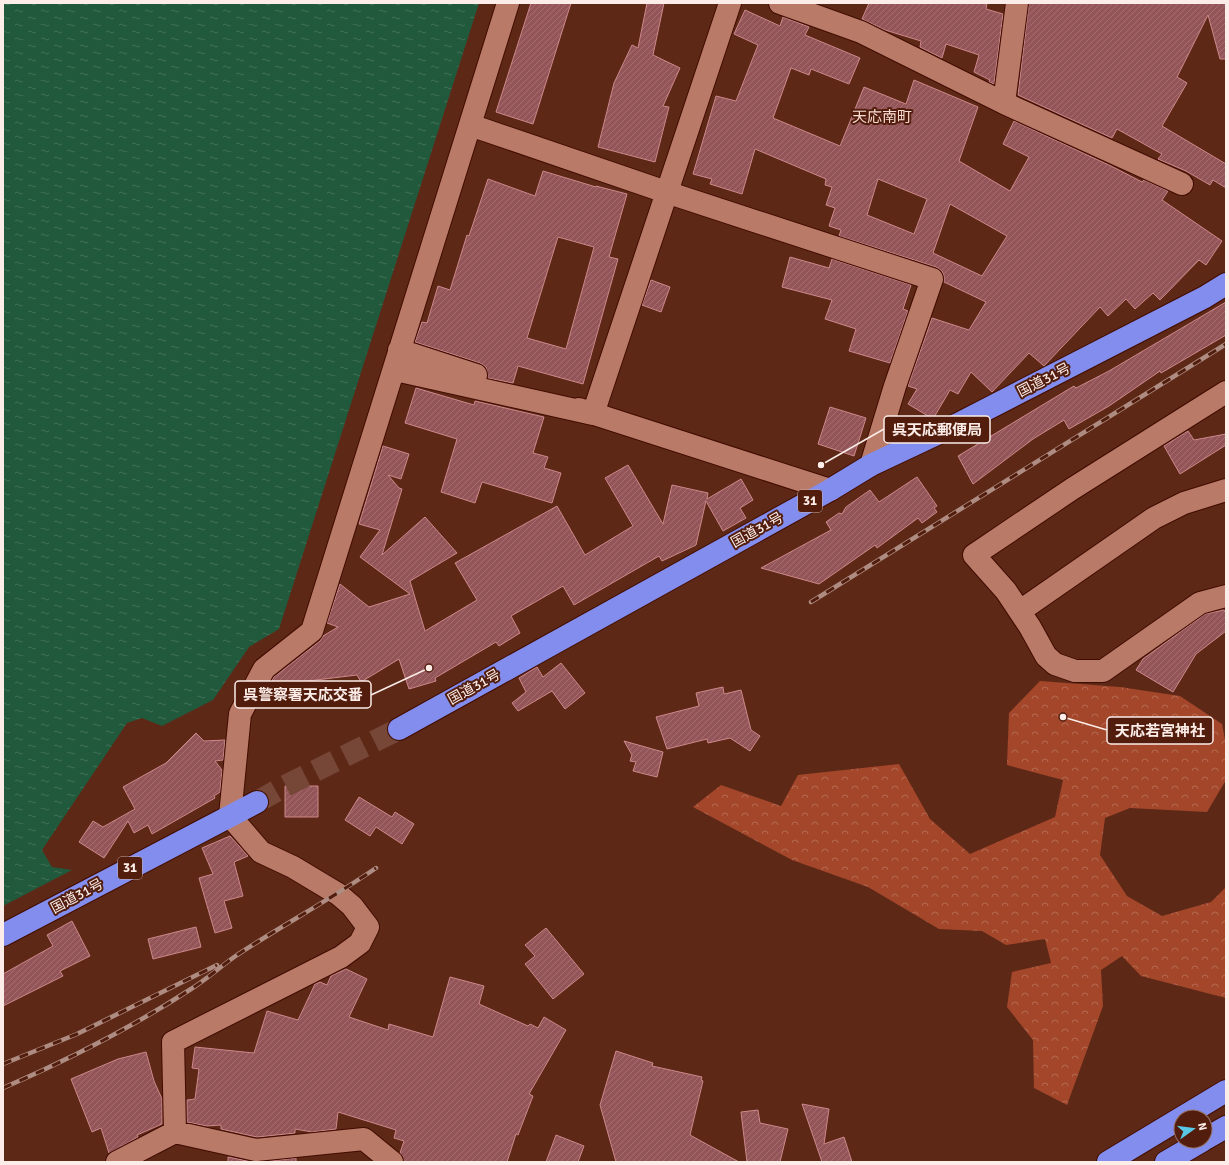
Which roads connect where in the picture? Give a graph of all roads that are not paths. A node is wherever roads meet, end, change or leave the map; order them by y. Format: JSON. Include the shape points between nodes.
{"nodes":[{"id":1,"x":508,"y":3,"type":"edge"},
{"id":2,"x":730,"y":3,"type":"edge"},
{"id":3,"x":780,"y":3,"type":"edge"},
{"id":4,"x":1017,"y":3,"type":"edge"},
{"id":5,"x":1004,"y":103,"type":"junction"},
{"id":6,"x":470,"y":125,"type":"junction"},
{"id":7,"x":1182,"y":184,"type":"dead end"},
{"id":8,"x":666,"y":192,"type":"junction"},
{"id":9,"x":1226,"y":284,"type":"edge"},
{"id":10,"x":400,"y":360,"type":"junction"},
{"id":11,"x":1226,"y":392,"type":"edge"},
{"id":12,"x":593,"y":414,"type":"junction"},
{"id":13,"x":871,"y":465,"type":"junction"},
{"id":14,"x":830,"y":490,"type":"junction"},
{"id":15,"x":1226,"y":490,"type":"edge"},
{"id":16,"x":1226,"y":596,"type":"edge"},
{"id":17,"x":1020,"y":611,"type":"junction"},
{"id":18,"x":399,"y":729,"type":"tunnel mouth"},
{"id":19,"x":257,"y":802,"type":"tunnel mouth"},
{"id":20,"x":230,"y":816,"type":"junction"},
{"id":21,"x":3,"y":935,"type":"edge"},
{"id":22,"x":1226,"y":1091,"type":"edge"},
{"id":23,"x":1226,"y":1127,"type":"edge"},
{"id":24,"x":175,"y":1132,"type":"junction"},
{"id":25,"x":1213,"y":1134,"type":"edge"},
{"id":26,"x":1188,"y":1149,"type":"edge"},
{"id":27,"x":117,"y":1162,"type":"edge"},
{"id":28,"x":392,"y":1162,"type":"edge"},
{"id":29,"x":1108,"y":1162,"type":"edge"},
{"id":30,"x":1166,"y":1162,"type":"edge"}],
"edges":[{"from":1,"to":6,"type":"street"},
{"from":2,"to":8,"type":"street"},
{"from":3,"to":5,"type":"street","via":[[861,32]]},
{"from":4,"to":5,"type":"street"},
{"from":5,"to":7,"type":"street"},
{"from":6,"to":8,"type":"street"},
{"from":6,"to":10,"type":"street"},
{"from":8,"to":12,"type":"street"},
{"from":8,"to":13,"type":"street","via":[[932,279]]},
{"from":9,"to":13,"type":"highway","name":"国道31号","number":"31","via":[[972,417]]},
{"from":10,"to":12,"type":"street"},
{"from":10,"to":20,"type":"street","via":[[312,631],[264,669],[240,714]]},
{"from":11,"to":17,"type":"street","via":[[1072,489],[974,555]]},
{"from":12,"to":14,"type":"street"},
{"from":13,"to":14,"type":"highway","name":"国道31号","number":"31"},
{"from":14,"to":18,"type":"highway","name":"国道31号","number":"31"},
{"from":15,"to":17,"type":"street","via":[[1184,504],[1154,518]]},
{"from":16,"to":17,"type":"street","via":[[1200,603],[1103,671],[1075,671],[1055,664],[1046,656]]},
{"from":19,"to":20,"type":"highway","name":"国道31号","number":"31"},
{"from":20,"to":21,"type":"highway","name":"国道31号","number":"31"},
{"from":20,"to":24,"type":"street","via":[[261,852],[293,867],[338,894],[352,906],[368,927],[360,942],[341,957],[173,1042]]},
{"from":22,"to":29,"type":"highway"},
{"from":23,"to":25,"type":"highway"},
{"from":24,"to":27,"type":"street"},
{"from":24,"to":28,"type":"street","via":[[256,1150],[364,1139]]},
{"from":26,"to":30,"type":"highway"}]}
